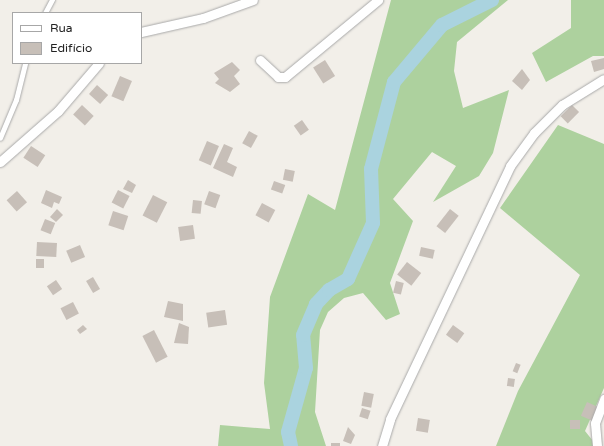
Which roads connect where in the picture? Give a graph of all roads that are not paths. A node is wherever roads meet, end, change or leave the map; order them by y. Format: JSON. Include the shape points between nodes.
{"nodes":[{"id":1,"x":52,"y":0,"type":"edge"},
{"id":2,"x":253,"y":0,"type":"edge"},
{"id":3,"x":378,"y":0,"type":"edge"},
{"id":4,"x":46,"y":12,"type":"edge"},
{"id":5,"x":142,"y":32,"type":"edge"},
{"id":6,"x":260,"y":60,"type":"dead end"},
{"id":7,"x":25,"y":64,"type":"edge"},
{"id":8,"x":98,"y":64,"type":"edge"},
{"id":9,"x":604,"y":78,"type":"edge"},
{"id":10,"x":0,"y":138,"type":"edge"},
{"id":11,"x":0,"y":162,"type":"edge"},
{"id":12,"x":604,"y":399,"type":"edge"},
{"id":13,"x":382,"y":446,"type":"edge"},
{"id":14,"x":596,"y":446,"type":"edge"}],
"edges":[{"from":1,"to":4,"type":"lane"},
{"from":2,"to":5,"type":"street","via":[[203,18]]},
{"from":3,"to":6,"type":"street","via":[[285,77],[278,77]]},
{"from":7,"to":10,"type":"lane","via":[[16,100]]},
{"from":8,"to":11,"type":"street","via":[[58,111]]},
{"from":9,"to":13,"type":"street","via":[[562,105],[534,132],[510,166],[390,419]]},
{"from":12,"to":14,"type":"street","via":[[595,423]]}]}
